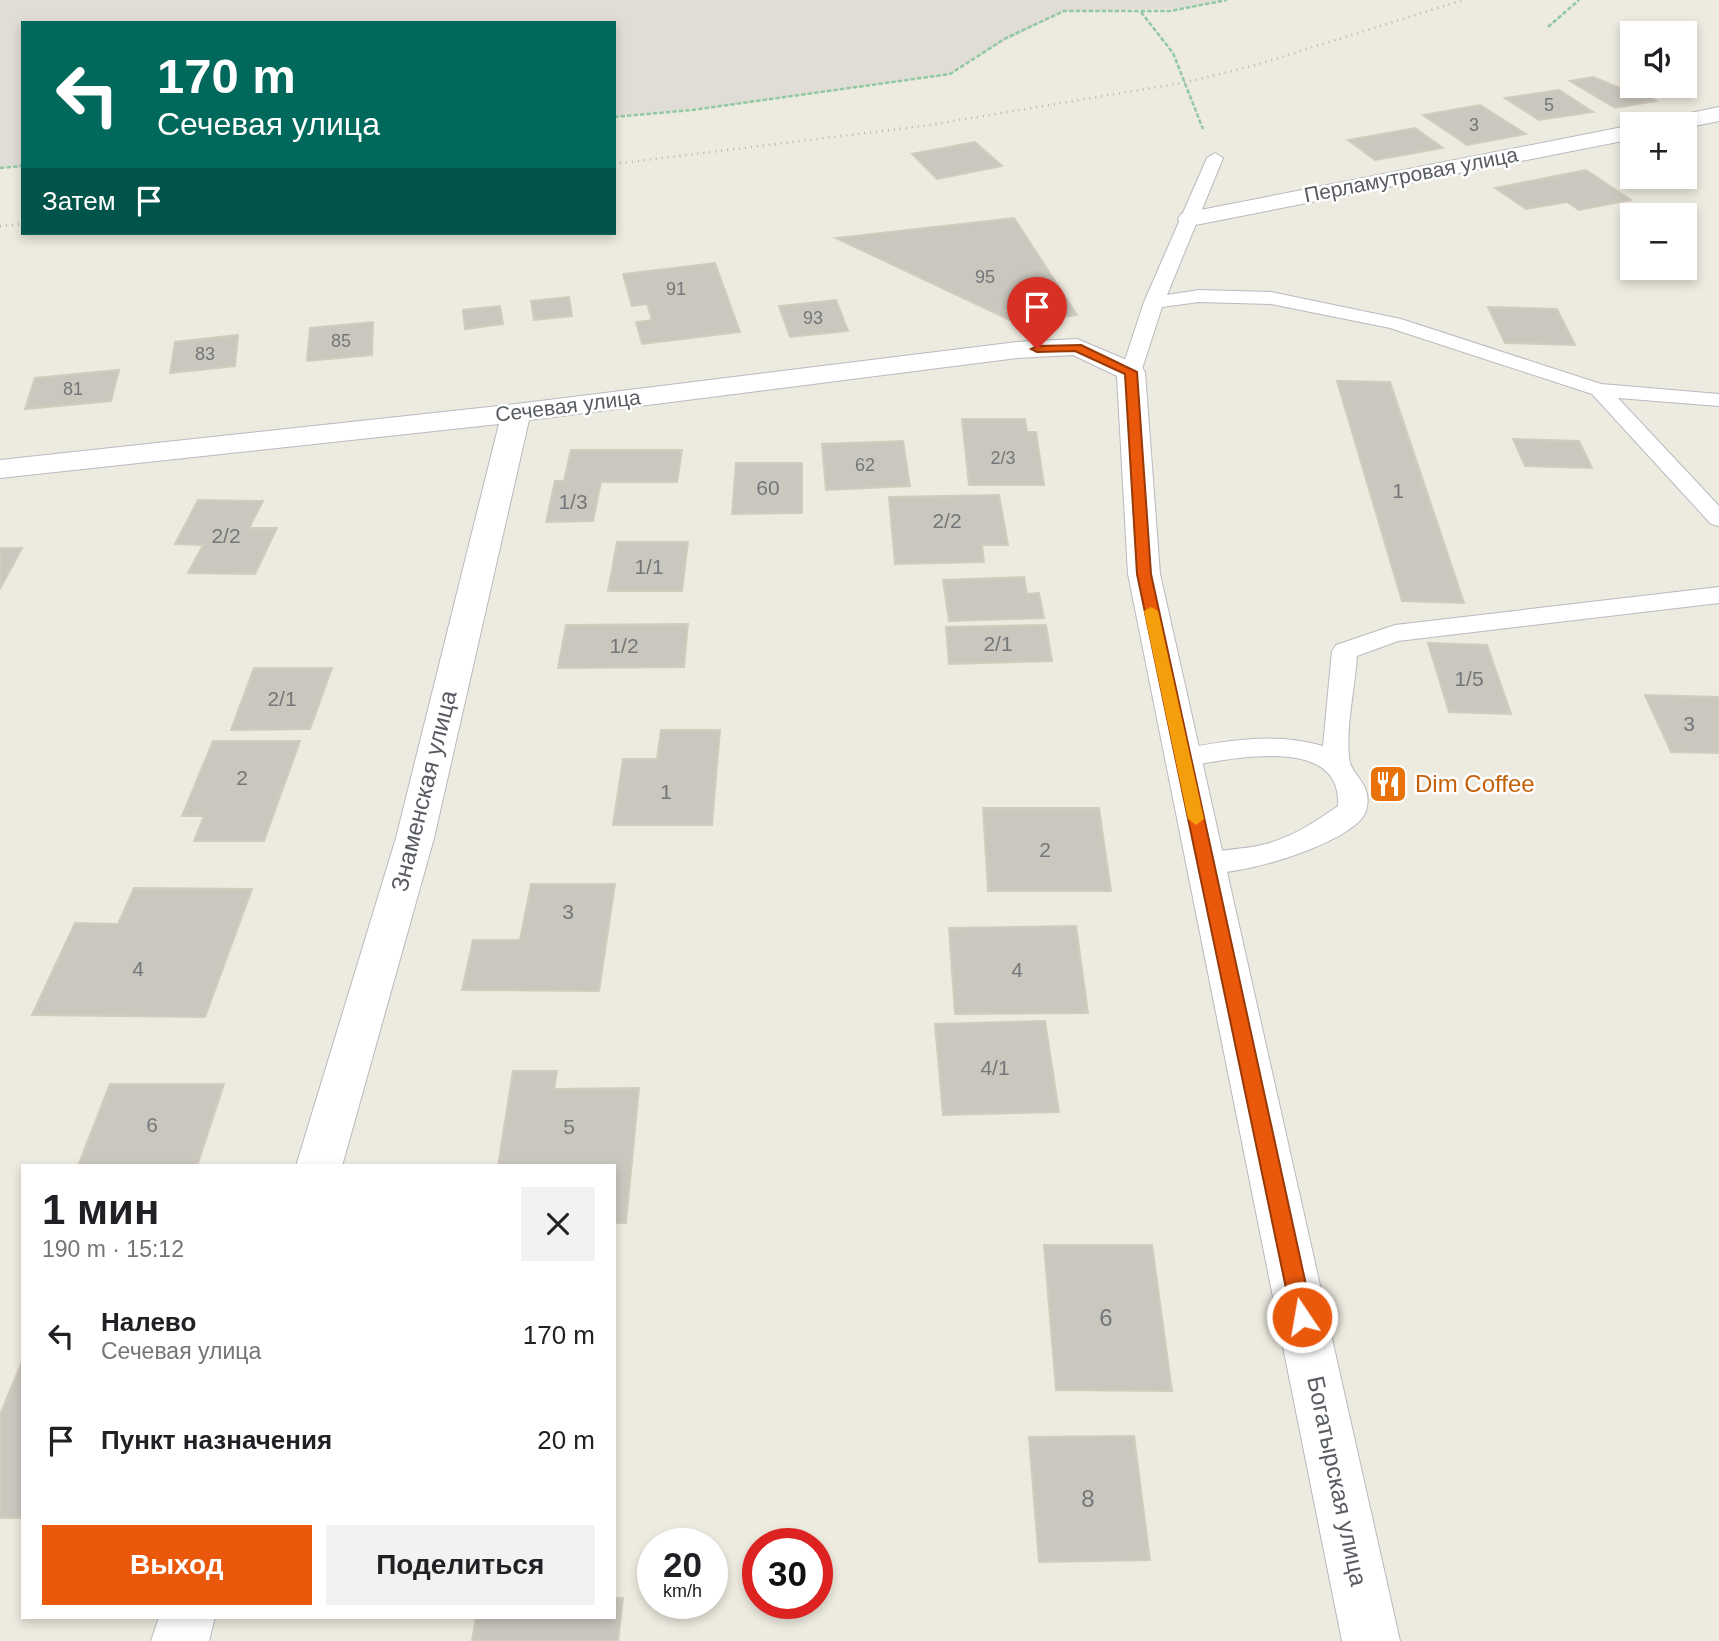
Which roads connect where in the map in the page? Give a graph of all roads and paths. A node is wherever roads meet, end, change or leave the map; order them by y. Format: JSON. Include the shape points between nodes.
{"nodes":[{"id":1,"x":1227,"y":0,"type":"edge"},
{"id":2,"x":1579,"y":0,"type":"edge"},
{"id":3,"x":1140,"y":11,"type":"junction"},
{"id":4,"x":1548,"y":27,"type":"dead end"},
{"id":5,"x":1719,"y":114,"type":"edge"},
{"id":6,"x":1197,"y":115,"type":"dead end"},
{"id":7,"x":616,"y":117,"type":"edge"},
{"id":8,"x":1697,"y":118,"type":"edge"},
{"id":9,"x":1620,"y":135,"type":"edge"},
{"id":10,"x":1215,"y":158,"type":"dead end"},
{"id":11,"x":21,"y":166,"type":"edge"},
{"id":12,"x":0,"y":168,"type":"edge"},
{"id":13,"x":1190,"y":219,"type":"junction"},
{"id":14,"x":1154,"y":302,"type":"junction"},
{"id":15,"x":1131,"y":372,"type":"junction"},
{"id":16,"x":1599,"y":390,"type":"junction"},
{"id":17,"x":1719,"y":400,"type":"edge"},
{"id":18,"x":516,"y":413,"type":"junction"},
{"id":19,"x":0,"y":470,"type":"edge"},
{"id":20,"x":1719,"y":519,"type":"edge"},
{"id":21,"x":1719,"y":596,"type":"edge"},
{"id":22,"x":1182,"y":758,"type":"junction"},
{"id":23,"x":1335,"y":763,"type":"junction"},
{"id":24,"x":1206,"y":864,"type":"junction"},
{"id":25,"x":320,"y":1164,"type":"edge"},
{"id":26,"x":186,"y":1619,"type":"edge"},
{"id":27,"x":180,"y":1641,"type":"edge"},
{"id":28,"x":1371,"y":1641,"type":"edge"}],
"edges":[{"from":1,"to":3,"type":"path"},
{"from":2,"to":4,"type":"path"},
{"from":3,"to":6,"type":"path","via":[[1164,33]]},
{"from":3,"to":7,"type":"path","via":[[1064,11],[1006,37],[950,74]]},
{"from":5,"to":8,"type":"street"},
{"from":9,"to":13,"type":"street","name":"Перламутровая улица"},
{"from":10,"to":13,"type":"lane"},
{"from":11,"to":12,"type":"path"},
{"from":13,"to":14,"type":"lane"},
{"from":14,"to":15,"type":"lane"},
{"from":14,"to":16,"type":"lane","via":[[1199,296],[1271,298],[1394,323]]},
{"from":15,"to":18,"type":"street","name":"Сечевая улица","via":[[1077,347],[1017,350]]},
{"from":15,"to":22,"type":"street","name":"Богатырская улица","via":[[1144,574]]},
{"from":16,"to":17,"type":"lane"},
{"from":16,"to":20,"type":"lane"},
{"from":18,"to":19,"type":"street","name":"Сечевая улица"},
{"from":18,"to":25,"type":"street","name":"Знаменская улица","via":[[415,838]]},
{"from":21,"to":23,"type":"lane","via":[[1395,633],[1345,651]]},
{"from":22,"to":23,"type":"lane","via":[[1254,745],[1297,747]]},
{"from":22,"to":24,"type":"street","name":"Богатырская улица"},
{"from":23,"to":24,"type":"lane","via":[[1351,784],[1352,810],[1312,838],[1279,850]]},
{"from":24,"to":28,"type":"street","name":"Богатырская улица"},
{"from":26,"to":27,"type":"street"}]}
